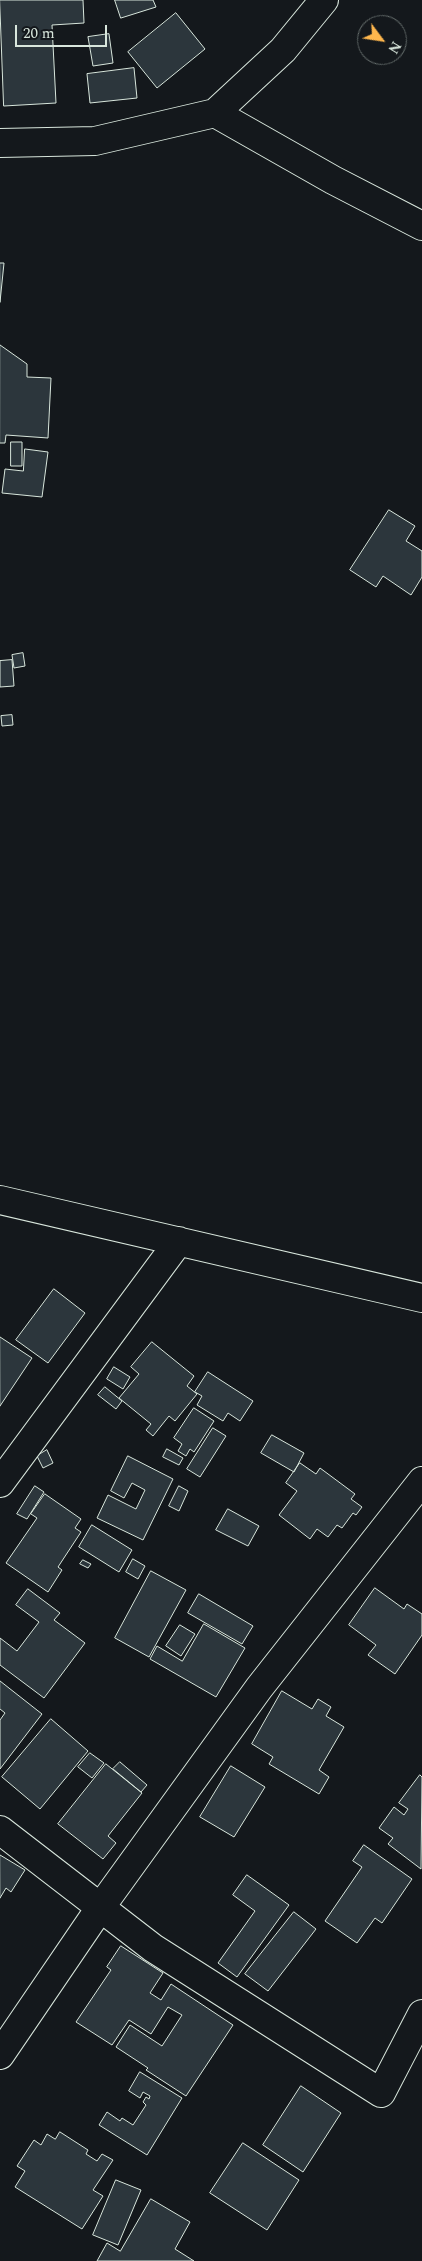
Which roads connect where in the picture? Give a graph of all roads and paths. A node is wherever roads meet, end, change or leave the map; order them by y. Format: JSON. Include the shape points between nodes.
{"nodes":[{"id":1,"x":324,"y":0,"type":"edge"},
{"id":2,"x":215,"y":112,"type":"junction"},
{"id":3,"x":0,"y":143,"type":"edge"},
{"id":4,"x":422,"y":226,"type":"edge"},
{"id":5,"x":0,"y":1200,"type":"edge"},
{"id":6,"x":179,"y":1241,"type":"junction"},
{"id":7,"x":422,"y":1298,"type":"edge"},
{"id":8,"x":422,"y":1481,"type":"edge"},
{"id":9,"x":0,"y":1483,"type":"edge"},
{"id":10,"x":0,"y":1830,"type":"edge"},
{"id":11,"x":100,"y":1908,"type":"junction"},
{"id":12,"x":422,"y":2014,"type":"edge"},
{"id":13,"x":0,"y":2055,"type":"edge"}],
"edges":[{"from":1,"to":2,"type":"street","via":[[283,50]]},
{"from":2,"to":3,"type":"street","via":[[95,141]]},
{"from":2,"to":4,"type":"street","via":[[333,180]]},
{"from":5,"to":6,"type":"street"},
{"from":6,"to":7,"type":"street"},
{"from":6,"to":9,"type":"street"},
{"from":8,"to":11,"type":"street","via":[[259,1688]]},
{"from":10,"to":11,"type":"street"},
{"from":11,"to":12,"type":"street","via":[[153,1948],[381,2093]]},
{"from":11,"to":13,"type":"street"}]}
